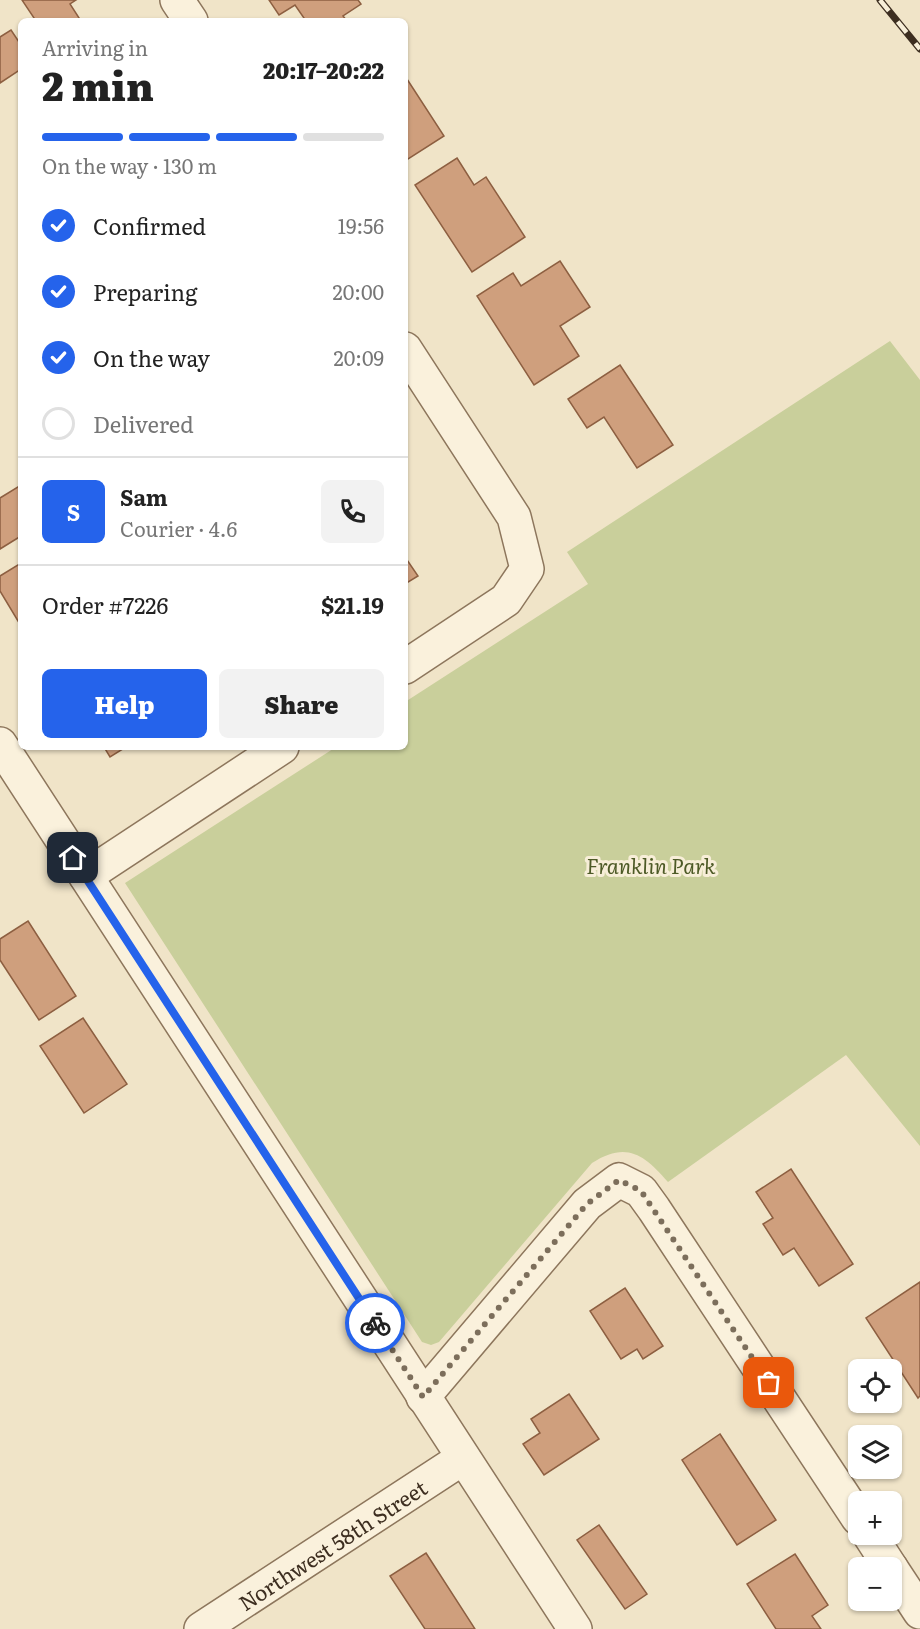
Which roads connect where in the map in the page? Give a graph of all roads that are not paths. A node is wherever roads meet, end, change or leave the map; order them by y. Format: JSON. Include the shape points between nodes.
{"nodes":[{"id":1,"x":177,"y":0,"type":"edge"},
{"id":2,"x":189,"y":18,"type":"edge"},
{"id":3,"x":408,"y":355,"type":"edge"},
{"id":4,"x":408,"y":665,"type":"edge"},
{"id":5,"x":0,"y":744,"type":"edge"},
{"id":6,"x":277,"y":750,"type":"edge"},
{"id":7,"x":86,"y":876,"type":"junction"},
{"id":8,"x":423,"y":1397,"type":"junction"},
{"id":9,"x":463,"y":1458,"type":"junction"},
{"id":10,"x":848,"y":1503,"type":"edge"},
{"id":11,"x":902,"y":1585,"type":"edge"},
{"id":12,"x":920,"y":1612,"type":"edge"},
{"id":13,"x":201,"y":1629,"type":"edge"},
{"id":14,"x":574,"y":1629,"type":"edge"}],
"edges":[{"from":1,"to":2,"type":"street"},
{"from":3,"to":4,"type":"street","via":[[514,517],[527,569],[506,600]]},
{"from":5,"to":7,"type":"street"},
{"from":6,"to":7,"type":"street"},
{"from":7,"to":8,"type":"street"},
{"from":8,"to":9,"type":"street"},
{"from":8,"to":10,"type":"street","via":[[587,1204],[619,1180],[641,1191],[654,1209]]},
{"from":9,"to":13,"type":"street","name":"Northwest 58th Street"},
{"from":9,"to":14,"type":"street"},
{"from":11,"to":12,"type":"street"}]}
